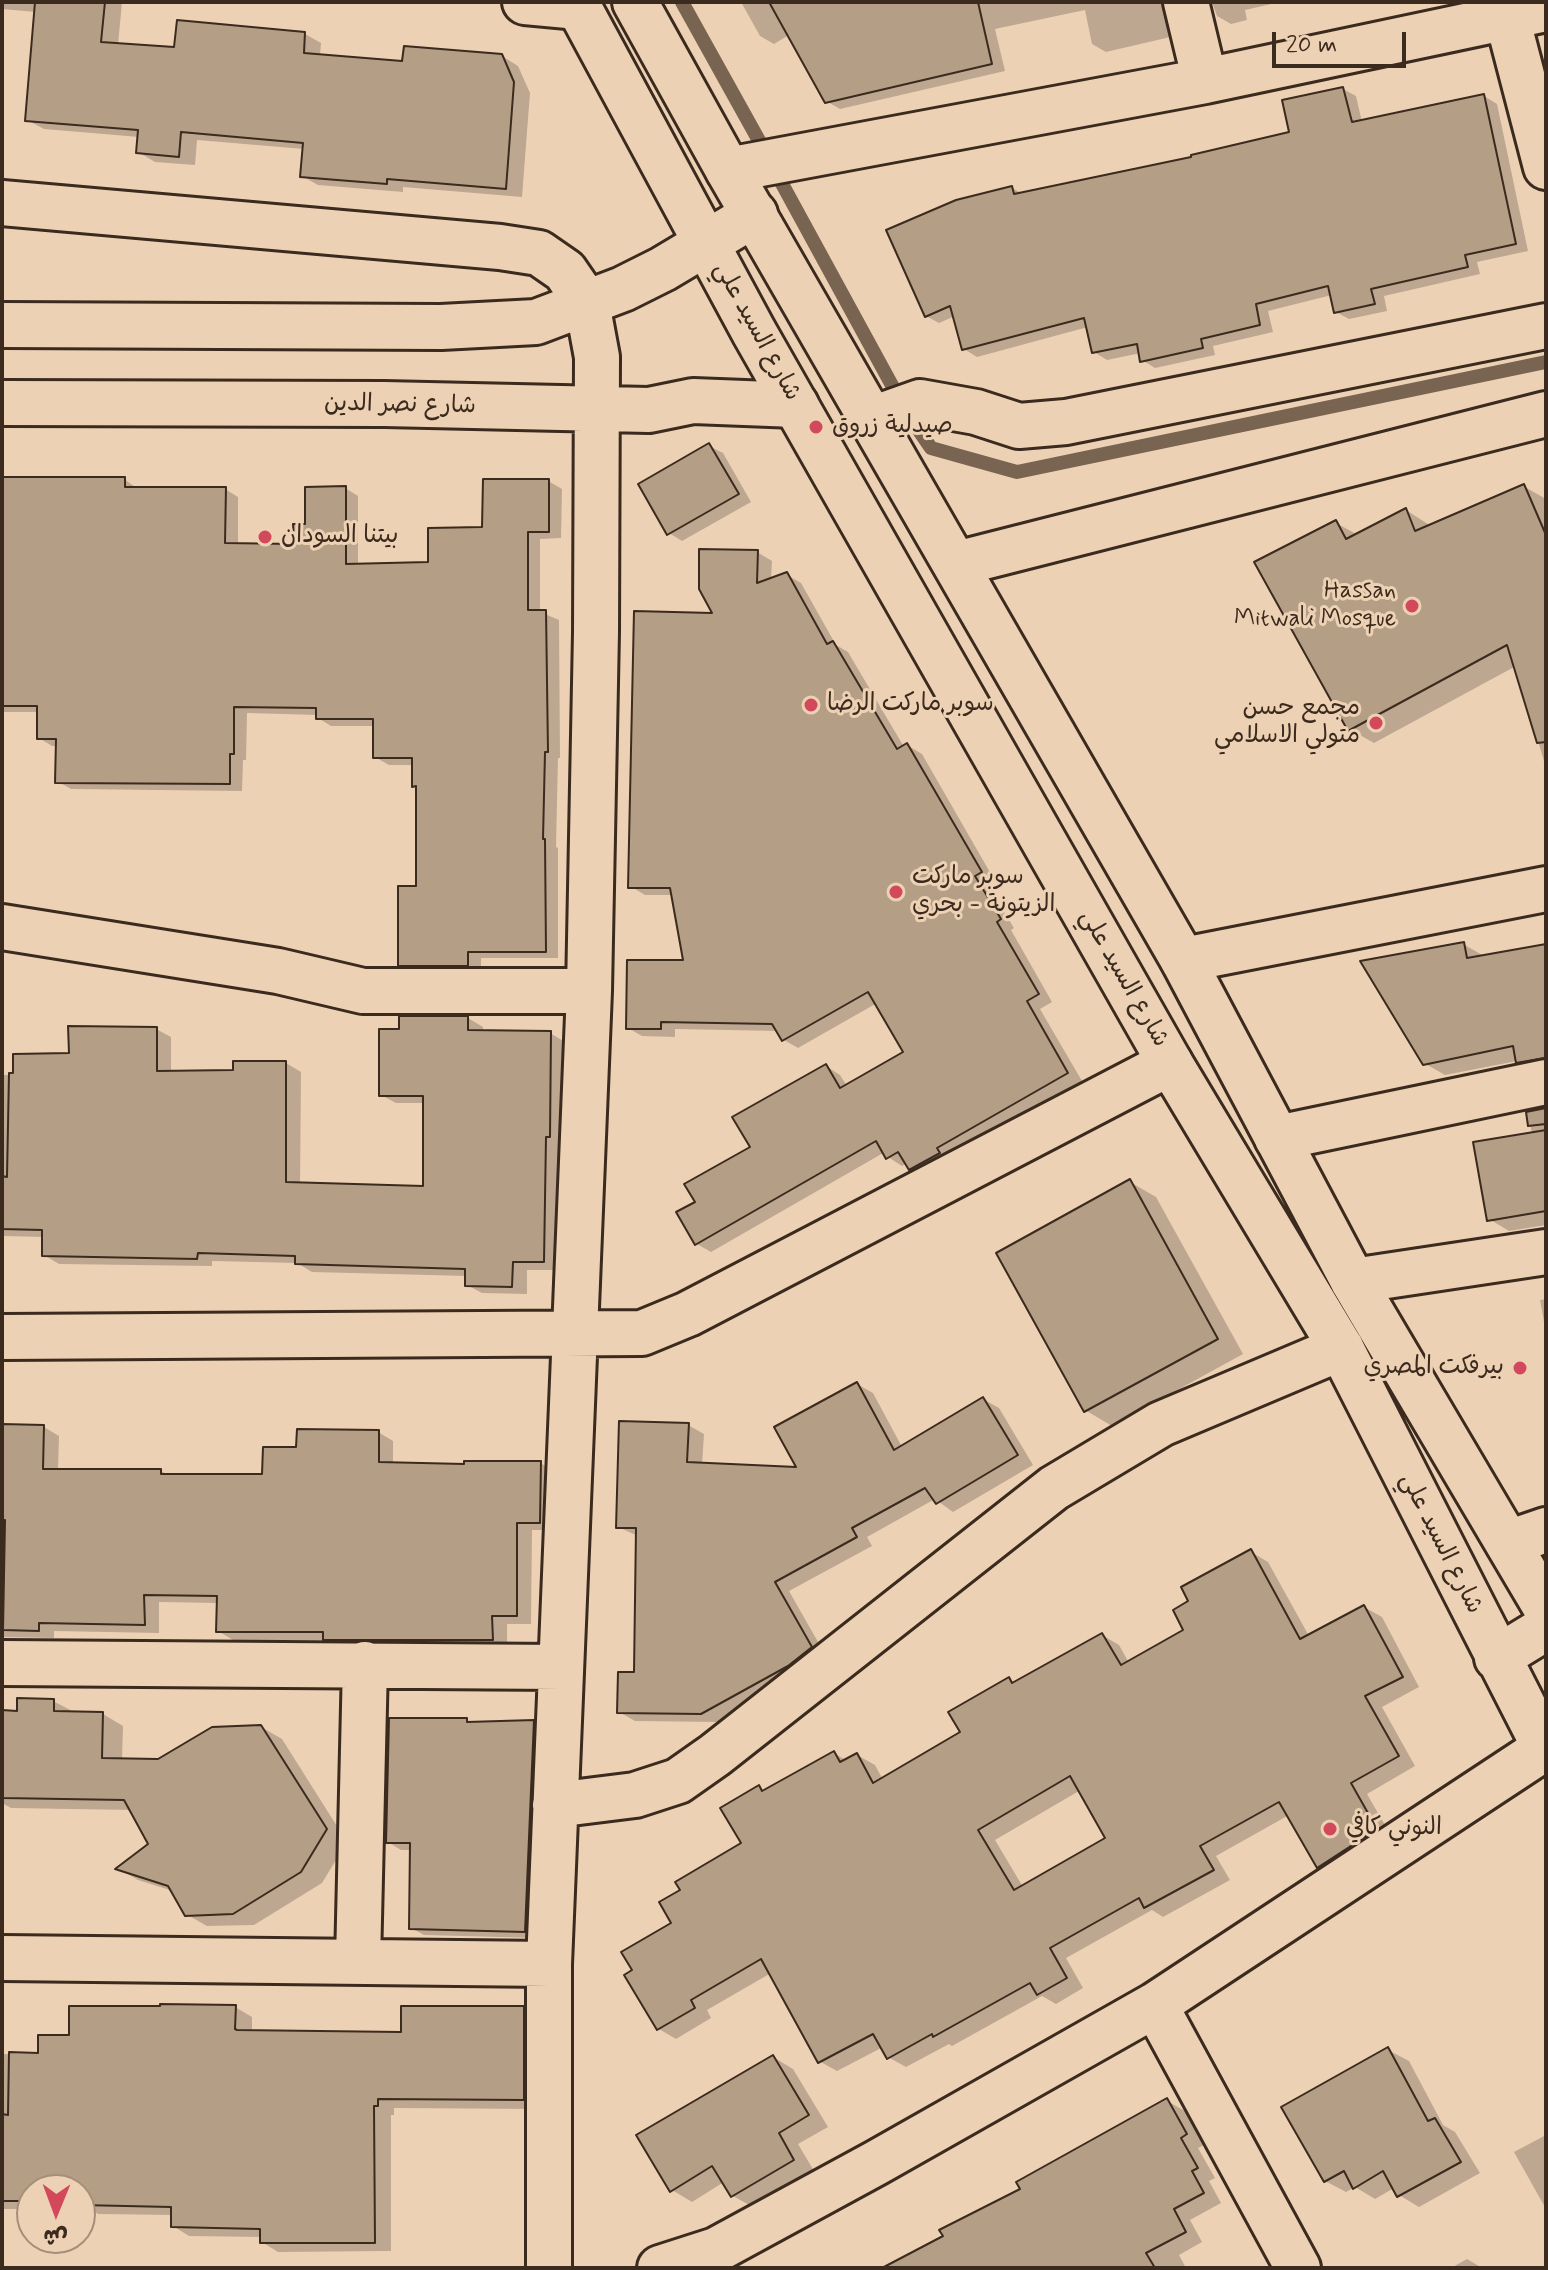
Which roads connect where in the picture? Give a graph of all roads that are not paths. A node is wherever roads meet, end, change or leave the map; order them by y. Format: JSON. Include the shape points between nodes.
{"nodes":[{"id":1,"x":525,"y":2,"type":"edge"},
{"id":2,"x":635,"y":2,"type":"edge"},
{"id":3,"x":1186,"y":2,"type":"edge"},
{"id":4,"x":577,"y":4,"type":"edge"},
{"id":5,"x":1518,"y":10,"type":"edge"},
{"id":6,"x":1205,"y":81,"type":"junction"},
{"id":7,"x":1546,"y":167,"type":"edge"},
{"id":8,"x":728,"y":170,"type":"junction"},
{"id":9,"x":2,"y":203,"type":"edge"},
{"id":10,"x":755,"y":214,"type":"junction"},
{"id":11,"x":706,"y":241,"type":"junction"},
{"id":12,"x":587,"y":303,"type":"junction"},
{"id":13,"x":2,"y":325,"type":"edge"},
{"id":14,"x":1546,"y":326,"type":"edge"},
{"id":15,"x":2,"y":403,"type":"edge"},
{"id":16,"x":796,"y":405,"type":"junction"},
{"id":17,"x":598,"y":409,"type":"junction"},
{"id":18,"x":1546,"y":414,"type":"edge"},
{"id":19,"x":872,"y":419,"type":"junction"},
{"id":20,"x":956,"y":564,"type":"junction"},
{"id":21,"x":1546,"y":889,"type":"edge"},
{"id":22,"x":2,"y":927,"type":"edge"},
{"id":23,"x":1183,"y":960,"type":"junction"},
{"id":24,"x":589,"y":991,"type":"junction"},
{"id":25,"x":1170,"y":1063,"type":"junction"},
{"id":26,"x":1546,"y":1082,"type":"edge"},
{"id":27,"x":1277,"y":1138,"type":"junction"},
{"id":28,"x":1546,"y":1252,"type":"edge"},
{"id":29,"x":1353,"y":1281,"type":"junction"},
{"id":30,"x":576,"y":1333,"type":"junction"},
{"id":31,"x":2,"y":1337,"type":"edge"},
{"id":32,"x":1341,"y":1348,"type":"junction"},
{"id":33,"x":1527,"y":1536,"type":"edge"},
{"id":34,"x":1546,"y":1608,"type":"edge"},
{"id":35,"x":1546,"y":1628,"type":"edge"},
{"id":36,"x":1497,"y":1658,"type":"junction"},
{"id":37,"x":2,"y":1663,"type":"edge"},
{"id":38,"x":365,"y":1664,"type":"junction"},
{"id":39,"x":561,"y":1667,"type":"junction"},
{"id":40,"x":1545,"y":1749,"type":"edge"},
{"id":41,"x":555,"y":1805,"type":"junction"},
{"id":42,"x":2,"y":1958,"type":"edge"},
{"id":43,"x":358,"y":1962,"type":"junction"},
{"id":44,"x":549,"y":1964,"type":"junction"},
{"id":45,"x":1155,"y":2005,"type":"junction"},
{"id":46,"x":549,"y":2268,"type":"edge"},
{"id":47,"x":660,"y":2268,"type":"edge"},
{"id":48,"x":1298,"y":2268,"type":"edge"}],
"edges":[{"from":1,"to":4,"type":"street"},
{"from":2,"to":8,"type":"street"},
{"from":3,"to":6,"type":"street"},
{"from":4,"to":11,"type":"street","name":"شارع السيد علي"},
{"from":5,"to":6,"type":"street"},
{"from":5,"to":7,"type":"street"},
{"from":6,"to":8,"type":"street"},
{"from":8,"to":10,"type":"street"},
{"from":9,"to":12,"type":"street","via":[[539,253],[565,271]]},
{"from":10,"to":11,"type":"street"},
{"from":10,"to":19,"type":"street"},
{"from":11,"to":12,"type":"street","via":[[663,269]]},
{"from":11,"to":16,"type":"street","name":"شارع السيد علي"},
{"from":12,"to":13,"type":"street","via":[[536,322],[441,327]]},
{"from":12,"to":17,"type":"street","via":[[597,357]]},
{"from":14,"to":19,"type":"street","via":[[1066,422],[1019,426],[920,402]]},
{"from":15,"to":17,"type":"street","name":"شارع نصر الدين"},
{"from":16,"to":17,"type":"street","name":"شارع نصر الدين","via":[[693,401],[649,410]]},
{"from":16,"to":25,"type":"street","name":"شارع السيد علي"},
{"from":17,"to":24,"type":"street"},
{"from":18,"to":20,"type":"street"},
{"from":19,"to":20,"type":"street"},
{"from":20,"to":23,"type":"street"},
{"from":21,"to":23,"type":"street"},
{"from":22,"to":24,"type":"street","via":[[278,971],[363,991]]},
{"from":23,"to":27,"type":"street"},
{"from":24,"to":30,"type":"street"},
{"from":25,"to":30,"type":"street","via":[[688,1314],[642,1333]]},
{"from":25,"to":32,"type":"street","name":"شارع السيد علي"},
{"from":26,"to":27,"type":"street"},
{"from":27,"to":29,"type":"street"},
{"from":28,"to":29,"type":"street"},
{"from":29,"to":33,"type":"street"},
{"from":30,"to":31,"type":"street"},
{"from":30,"to":39,"type":"street"},
{"from":32,"to":36,"type":"street","name":"شارع السيد علي"},
{"from":32,"to":41,"type":"street","via":[[1161,1424],[1054,1488],[678,1781],[635,1795]]},
{"from":33,"to":34,"type":"street"},
{"from":35,"to":36,"type":"street"},
{"from":36,"to":40,"type":"street","name":"شارع السيد علي"},
{"from":37,"to":38,"type":"street"},
{"from":38,"to":39,"type":"street"},
{"from":38,"to":43,"type":"street"},
{"from":39,"to":41,"type":"street"},
{"from":40,"to":45,"type":"street"},
{"from":41,"to":44,"type":"street"},
{"from":42,"to":43,"type":"street"},
{"from":43,"to":44,"type":"street"},
{"from":44,"to":46,"type":"street"},
{"from":45,"to":47,"type":"street","via":[[716,2250]]},
{"from":45,"to":48,"type":"street"}]}
